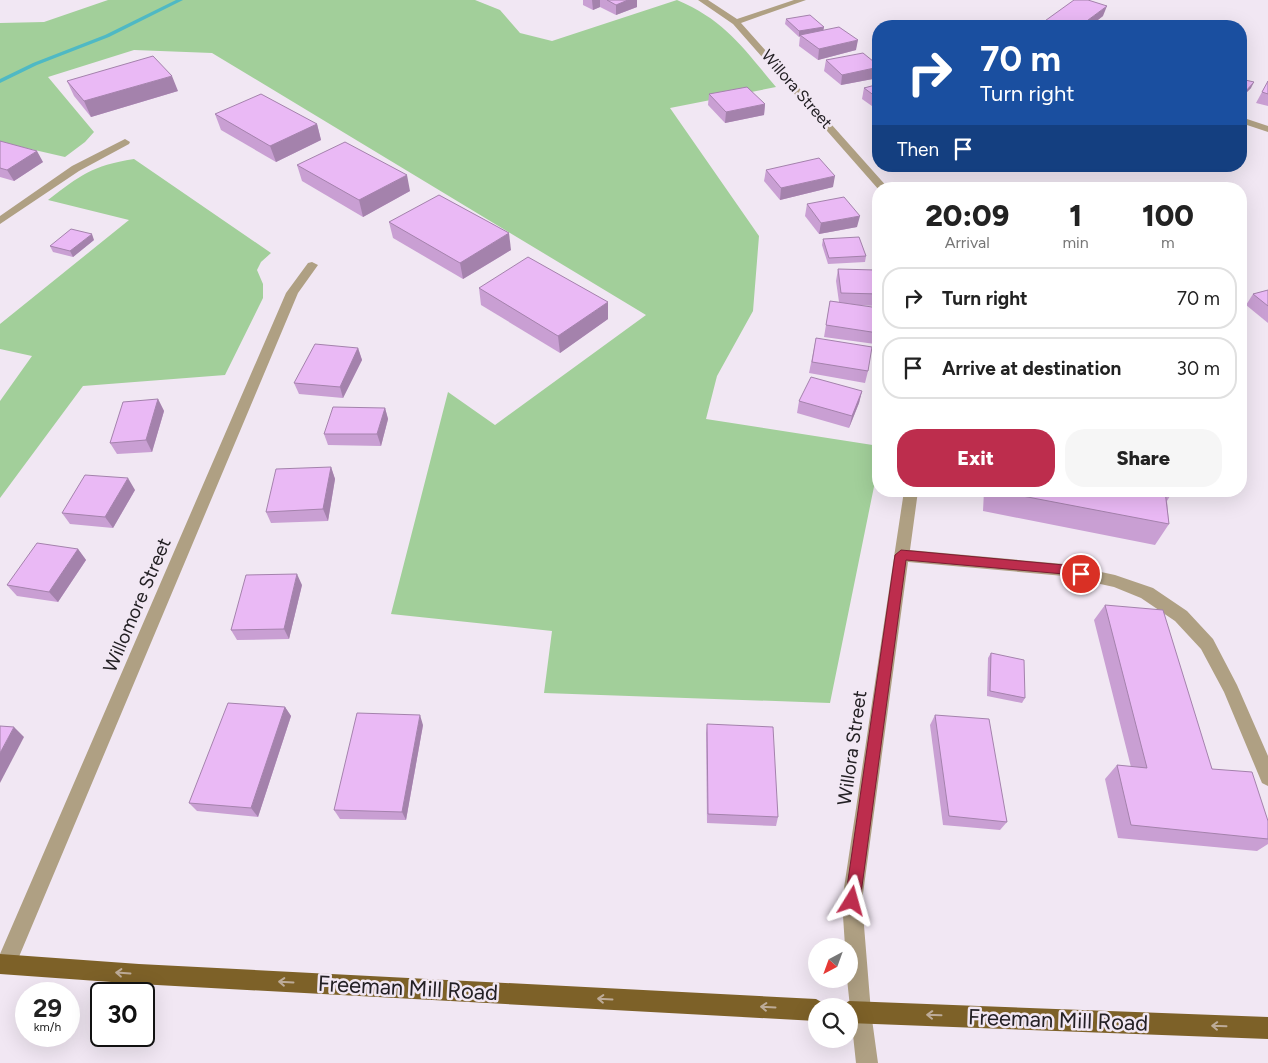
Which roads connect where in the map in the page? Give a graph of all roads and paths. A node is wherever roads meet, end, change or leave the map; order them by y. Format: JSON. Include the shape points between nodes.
{"nodes":[{"id":1,"x":702,"y":0,"type":"edge"},
{"id":2,"x":802,"y":0,"type":"edge"},
{"id":3,"x":736,"y":22,"type":"junction"},
{"id":4,"x":1247,"y":122,"type":"edge"},
{"id":5,"x":1268,"y":129,"type":"edge"},
{"id":6,"x":125,"y":142,"type":"dead end"},
{"id":7,"x":878,"y":182,"type":"edge"},
{"id":8,"x":0,"y":221,"type":"edge"},
{"id":9,"x":312,"y":265,"type":"dead end"},
{"id":10,"x":910,"y":497,"type":"edge"},
{"id":11,"x":901,"y":555,"type":"junction"},
{"id":12,"x":1268,"y":777,"type":"edge"},
{"id":13,"x":3,"y":964,"type":"edge"},
{"id":14,"x":854,"y":998,"type":"edge"},
{"id":15,"x":808,"y":1010,"type":"edge"},
{"id":16,"x":858,"y":1012,"type":"edge"},
{"id":17,"x":858,"y":1028,"type":"edge"},
{"id":18,"x":1268,"y":1028,"type":"edge"},
{"id":19,"x":867,"y":1063,"type":"edge"}],
"edges":[{"from":1,"to":3,"type":"street","name":"Willora Street"},
{"from":2,"to":3,"type":"street"},
{"from":3,"to":7,"type":"street","name":"Willora Street"},
{"from":4,"to":5,"type":"street"},
{"from":6,"to":8,"type":"street","via":[[65,174]]},
{"from":9,"to":13,"type":"street","name":"Willomore Street","via":[[292,293]]},
{"from":10,"to":11,"type":"street","name":"Willora Street"},
{"from":11,"to":12,"type":"street","via":[[1064,570],[1115,581],[1147,593],[1181,616],[1208,644]]},
{"from":11,"to":14,"type":"street","name":"Willora Street","via":[[852,901]]},
{"from":15,"to":13,"type":"main road","name":"Freeman Mill Road","one_way":true},
{"from":18,"to":16,"type":"main road","name":"Freeman Mill Road","one_way":true},
{"from":17,"to":19,"type":"street","name":"Willora Street"}]}
